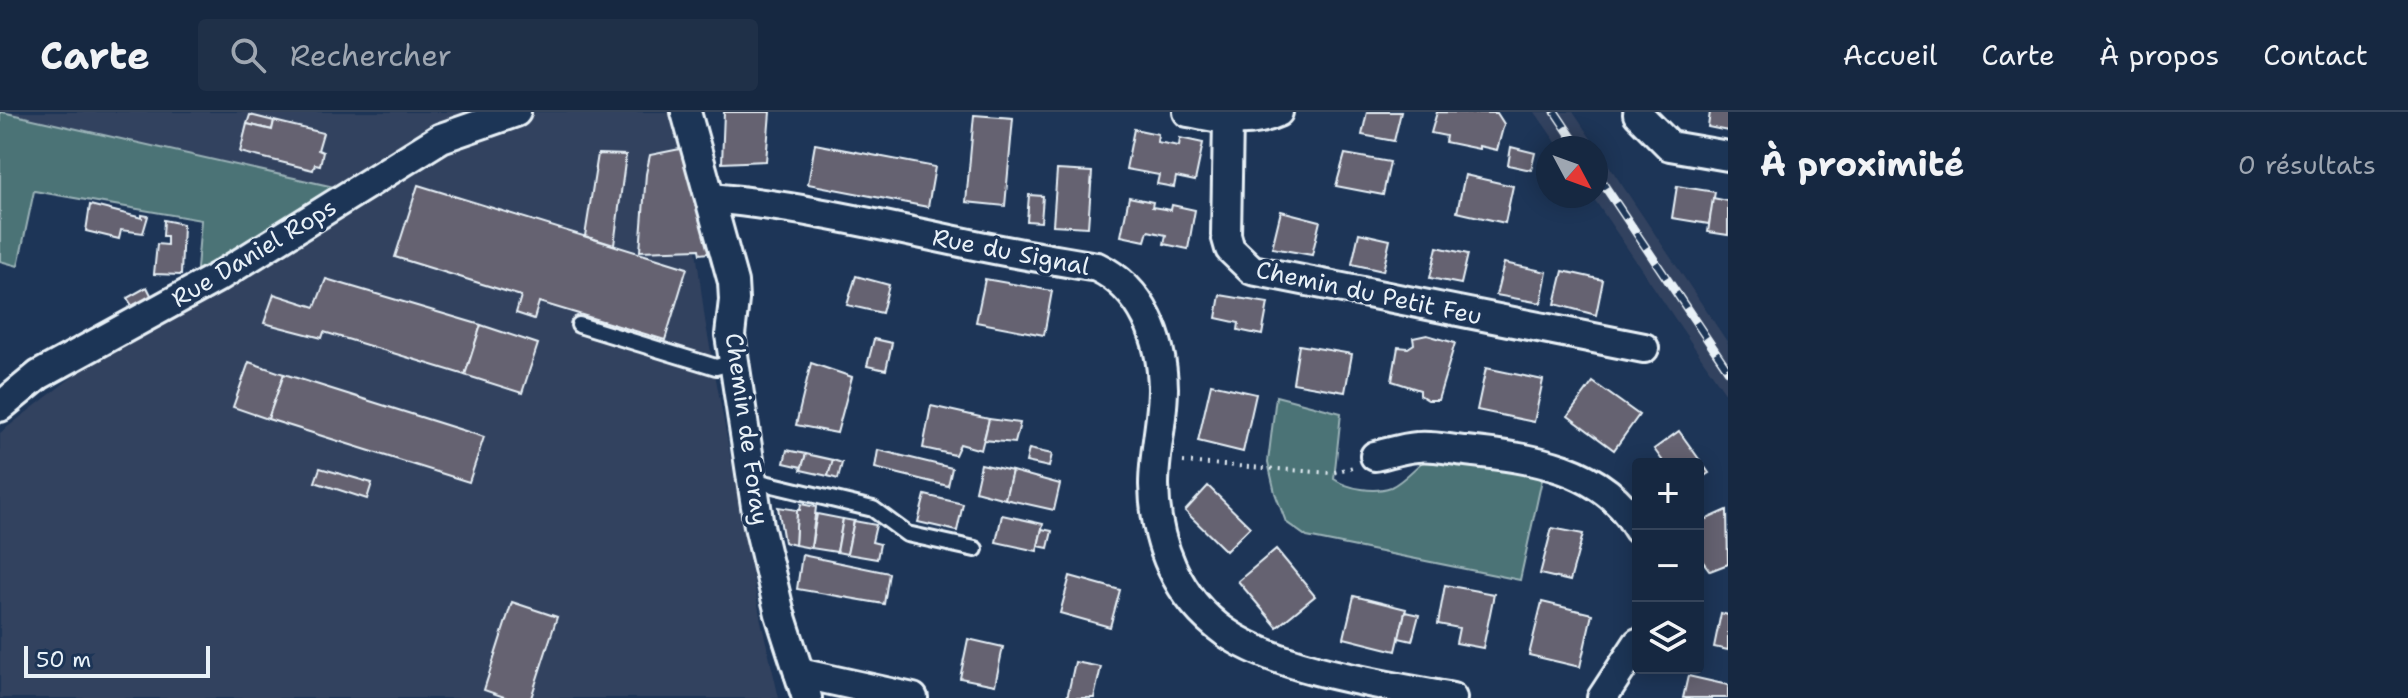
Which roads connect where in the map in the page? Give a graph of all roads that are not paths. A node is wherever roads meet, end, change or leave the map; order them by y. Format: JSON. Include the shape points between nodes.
{"nodes":[{"id":1,"x":516,"y":112,"type":"edge"},
{"id":2,"x":686,"y":112,"type":"edge"},
{"id":3,"x":1188,"y":112,"type":"edge"},
{"id":4,"x":1278,"y":112,"type":"edge"},
{"id":5,"x":1638,"y":114,"type":"edge"},
{"id":6,"x":472,"y":118,"type":"edge"},
{"id":7,"x":1228,"y":119,"type":"junction"},
{"id":8,"x":1728,"y":156,"type":"edge"},
{"id":9,"x":711,"y":198,"type":"junction"},
{"id":10,"x":579,"y":325,"type":"dead end"},
{"id":11,"x":1644,"y":348,"type":"dead end"},
{"id":12,"x":734,"y":362,"type":"junction"},
{"id":13,"x":39,"y":375,"type":"junction"},
{"id":14,"x":0,"y":376,"type":"edge"},
{"id":15,"x":0,"y":407,"type":"edge"},
{"id":16,"x":1375,"y":456,"type":"road end"},
{"id":17,"x":752,"y":480,"type":"junction"},
{"id":18,"x":1632,"y":520,"type":"edge"},
{"id":19,"x":975,"y":549,"type":"dead end"},
{"id":20,"x":1632,"y":652,"type":"edge"},
{"id":21,"x":803,"y":685,"type":"edge"},
{"id":22,"x":1361,"y":689,"type":"edge"},
{"id":23,"x":913,"y":698,"type":"edge"},
{"id":24,"x":1452,"y":698,"type":"edge"},
{"id":25,"x":1602,"y":698,"type":"edge"}],
"edges":[{"from":1,"to":6,"type":"street","name":"Rue Daniel Rops"},
{"from":2,"to":9,"type":"street","name":"Chemin de Foray"},
{"from":3,"to":7,"type":"street"},
{"from":4,"to":7,"type":"street","via":[[1259,121]]},
{"from":5,"to":8,"type":"street","via":[[1670,146]]},
{"from":6,"to":13,"type":"street","name":"Rue Daniel Rops","via":[[218,277]]},
{"from":7,"to":11,"type":"street","name":"Chemin du Petit Feu","via":[[1226,235],[1230,249],[1252,270]]},
{"from":9,"to":12,"type":"street","name":"Chemin de Foray","via":[[733,282]]},
{"from":9,"to":22,"type":"street","name":"Rue du Signal","via":[[805,210],[1097,267],[1114,275],[1153,326],[1160,357],[1163,389],[1154,484],[1157,523],[1177,580],[1200,611],[1226,632],[1281,660]]},
{"from":10,"to":12,"type":"lane","via":[[716,367]]},
{"from":12,"to":17,"type":"street","name":"Chemin de Foray"},
{"from":13,"to":14,"type":"street"},
{"from":13,"to":15,"type":"street","name":"Rue Daniel Rops"},
{"from":16,"to":18,"type":"street","via":[[1418,446],[1520,457],[1596,484],[1619,501]]},
{"from":17,"to":19,"type":"lane","via":[[873,509],[907,534]]},
{"from":17,"to":21,"type":"street","name":"Chemin de Foray","via":[[780,614]]},
{"from":20,"to":25,"type":"street"},
{"from":21,"to":23,"type":"street"},
{"from":22,"to":24,"type":"street","name":"Rue du Signal"}]}
